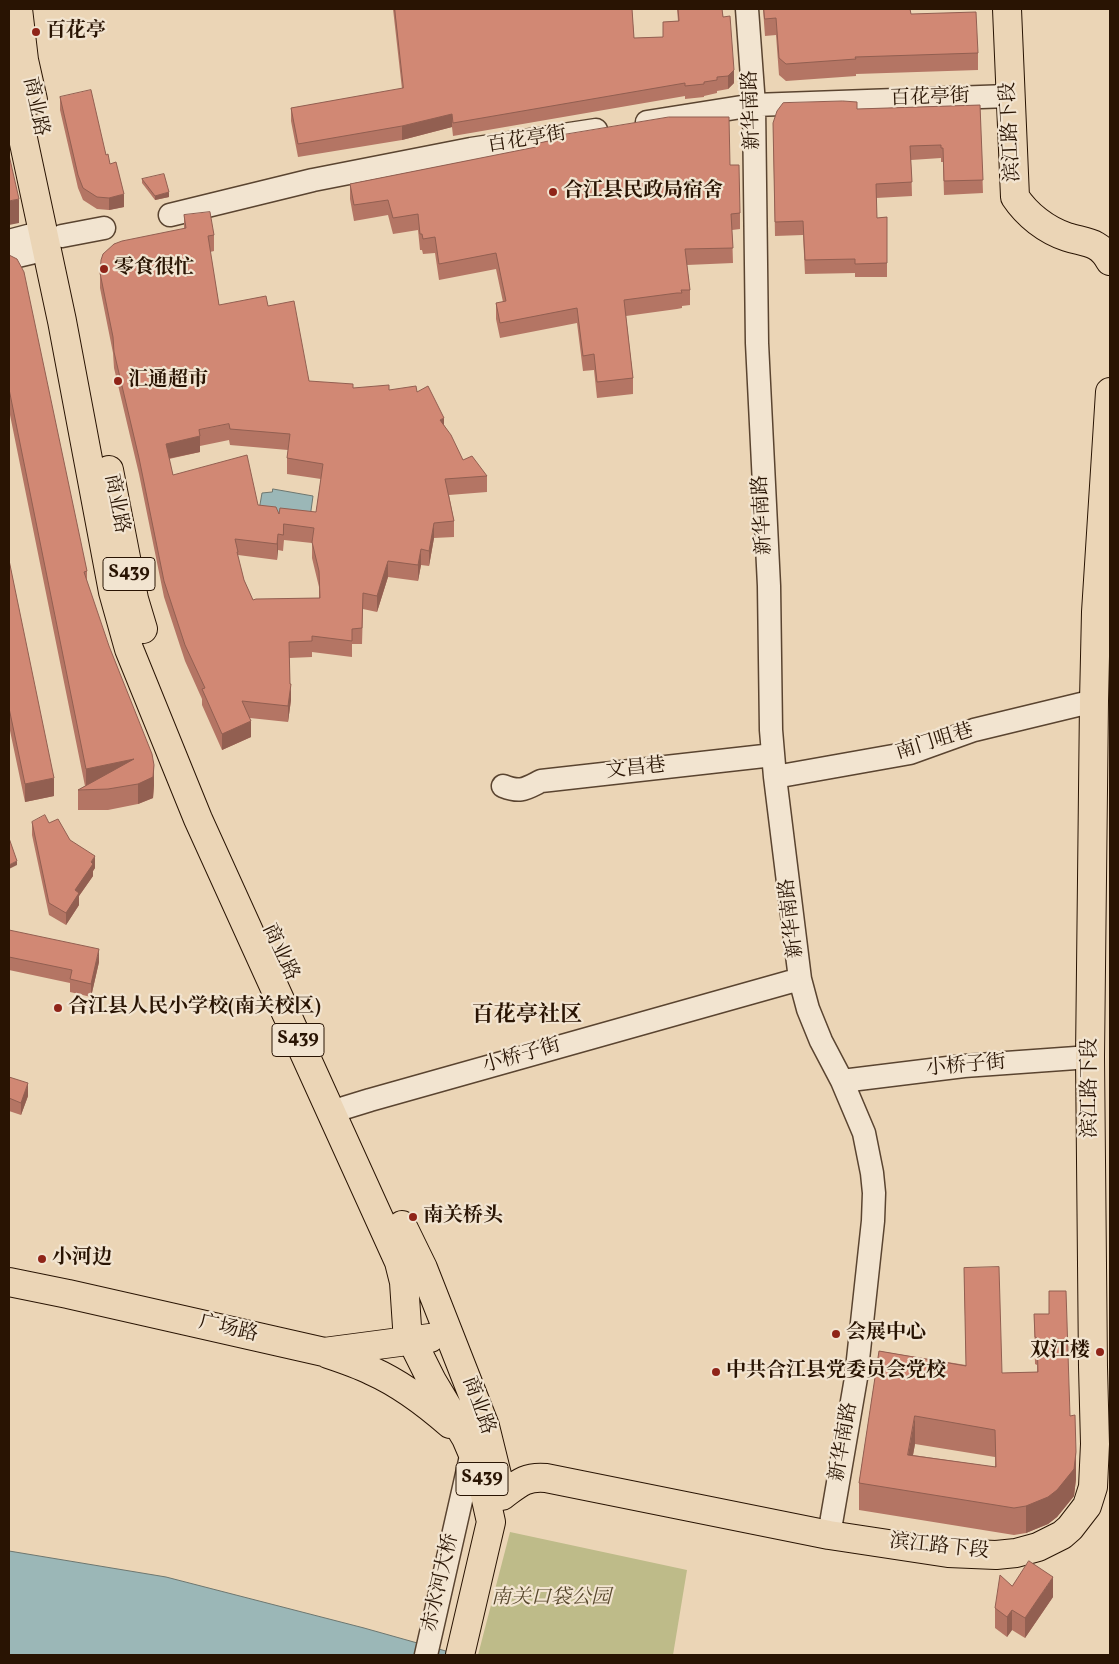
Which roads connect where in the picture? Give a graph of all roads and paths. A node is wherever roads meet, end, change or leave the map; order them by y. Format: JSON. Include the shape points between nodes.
{"nodes":[{"id":1,"x":18,"y":9,"type":"edge"},
{"id":2,"x":747,"y":9,"type":"edge"},
{"id":3,"x":1007,"y":9,"type":"edge"},
{"id":4,"x":9,"y":74,"type":"edge"},
{"id":5,"x":1009,"y":96,"type":"junction"},
{"id":6,"x":754,"y":105,"type":"junction"},
{"id":7,"x":170,"y":214,"type":"dead end"},
{"id":8,"x":104,"y":228,"type":"dead end"},
{"id":9,"x":51,"y":239,"type":"junction"},
{"id":10,"x":9,"y":241,"type":"edge"},
{"id":11,"x":9,"y":258,"type":"edge"},
{"id":12,"x":1110,"y":261,"type":"edge"},
{"id":13,"x":1110,"y":392,"type":"edge"},
{"id":14,"x":1094,"y":701,"type":"junction"},
{"id":15,"x":774,"y":766,"type":"junction"},
{"id":16,"x":503,"y":786,"type":"dead end"},
{"id":17,"x":800,"y":979,"type":"junction"},
{"id":18,"x":1090,"y":1057,"type":"junction"},
{"id":19,"x":842,"y":1081,"type":"junction"},
{"id":20,"x":340,"y":1109,"type":"junction"},
{"id":21,"x":9,"y":1282,"type":"edge"},
{"id":22,"x":448,"y":1334,"type":"junction"},
{"id":23,"x":412,"y":1341,"type":"junction"},
{"id":24,"x":324,"y":1352,"type":"junction"},
{"id":25,"x":474,"y":1439,"type":"junction"},
{"id":26,"x":557,"y":1480,"type":"junction"},
{"id":27,"x":502,"y":1496,"type":"junction"},
{"id":28,"x":491,"y":1522,"type":"junction"},
{"id":29,"x":829,"y":1535,"type":"junction"},
{"id":30,"x":426,"y":1655,"type":"edge"},
{"id":31,"x":460,"y":1655,"type":"edge"}],
"edges":[{"from":1,"to":9,"type":"main road","name":"商业路","number":"S439"},
{"from":2,"to":6,"type":"street","name":"新华南路"},
{"from":3,"to":5,"type":"main road","name":"滨江路下段"},
{"from":4,"to":9,"type":"main road","name":"商业路","number":"S439"},
{"from":5,"to":6,"type":"street","name":"百花亭街"},
{"from":5,"to":12,"type":"main road","name":"滨江路下段","via":[[1015,198],[1025,212],[1048,228],[1066,237],[1091,242],[1105,252]]},
{"from":6,"to":7,"type":"street","name":"百花亭街","via":[[471,149],[313,180]]},
{"from":6,"to":15,"type":"street","name":"新华南路","via":[[757,343]]},
{"from":8,"to":9,"type":"street"},
{"from":9,"to":10,"type":"street"},
{"from":9,"to":11,"type":"street"},
{"from":9,"to":20,"type":"main road","name":"商业路","number":"S439","via":[[79,317],[134,599],[146,640],[220,826]]},
{"from":13,"to":14,"type":"main road","name":"滨江路下段","via":[[1096,612]]},
{"from":14,"to":15,"type":"street","name":"南门咀巷","via":[[974,730],[910,754]]},
{"from":14,"to":18,"type":"main road","name":"滨江路下段"},
{"from":15,"to":16,"type":"street","name":"文昌巷","via":[[541,781],[523,790]]},
{"from":15,"to":17,"type":"street","name":"新华南路"},
{"from":17,"to":19,"type":"street","name":"新华南路","via":[[808,1009]]},
{"from":17,"to":20,"type":"street","name":"小桥子街"},
{"from":18,"to":19,"type":"street","name":"小桥子街","via":[[964,1066]]},
{"from":18,"to":29,"type":"main road","name":"滨江路下段","via":[[1095,1444],[1093,1488],[1087,1506],[1077,1522],[1062,1535],[1016,1553],[948,1553]]},
{"from":19,"to":29,"type":"street","name":"新华南路","via":[[868,1152],[874,1220],[856,1378]]},
{"from":20,"to":22,"type":"main road","name":"商业路","number":"S439","via":[[423,1268]]},
{"from":20,"to":23,"type":"main road","name":"商业路","number":"S439","via":[[399,1262]]},
{"from":21,"to":24,"type":"main road","name":"广场路"},
{"from":22,"to":23,"type":"main road","name":"广场路"},
{"from":22,"to":25,"type":"main road","name":"商业路","number":"S439"},
{"from":23,"to":24,"type":"main road","name":"广场路"},
{"from":23,"to":25,"type":"main road","name":"商业路","number":"S439","via":[[432,1381]]},
{"from":24,"to":25,"type":"main road","via":[[373,1371],[425,1402]]},
{"from":25,"to":26,"type":"main road","via":[[502,1448],[515,1460]]},
{"from":25,"to":27,"type":"main road","name":"商业路","number":"S439"},
{"from":25,"to":28,"type":"main road","name":"商业路","number":"S439"},
{"from":25,"to":30,"type":"street","name":"赤水河大桥"},
{"from":26,"to":27,"type":"main road","via":[[530,1478]]},
{"from":26,"to":29,"type":"main road"},
{"from":27,"to":28,"type":"main road","via":[[500,1508]]},
{"from":28,"to":31,"type":"main road","name":"赤水河大桥","number":"S439"}]}
